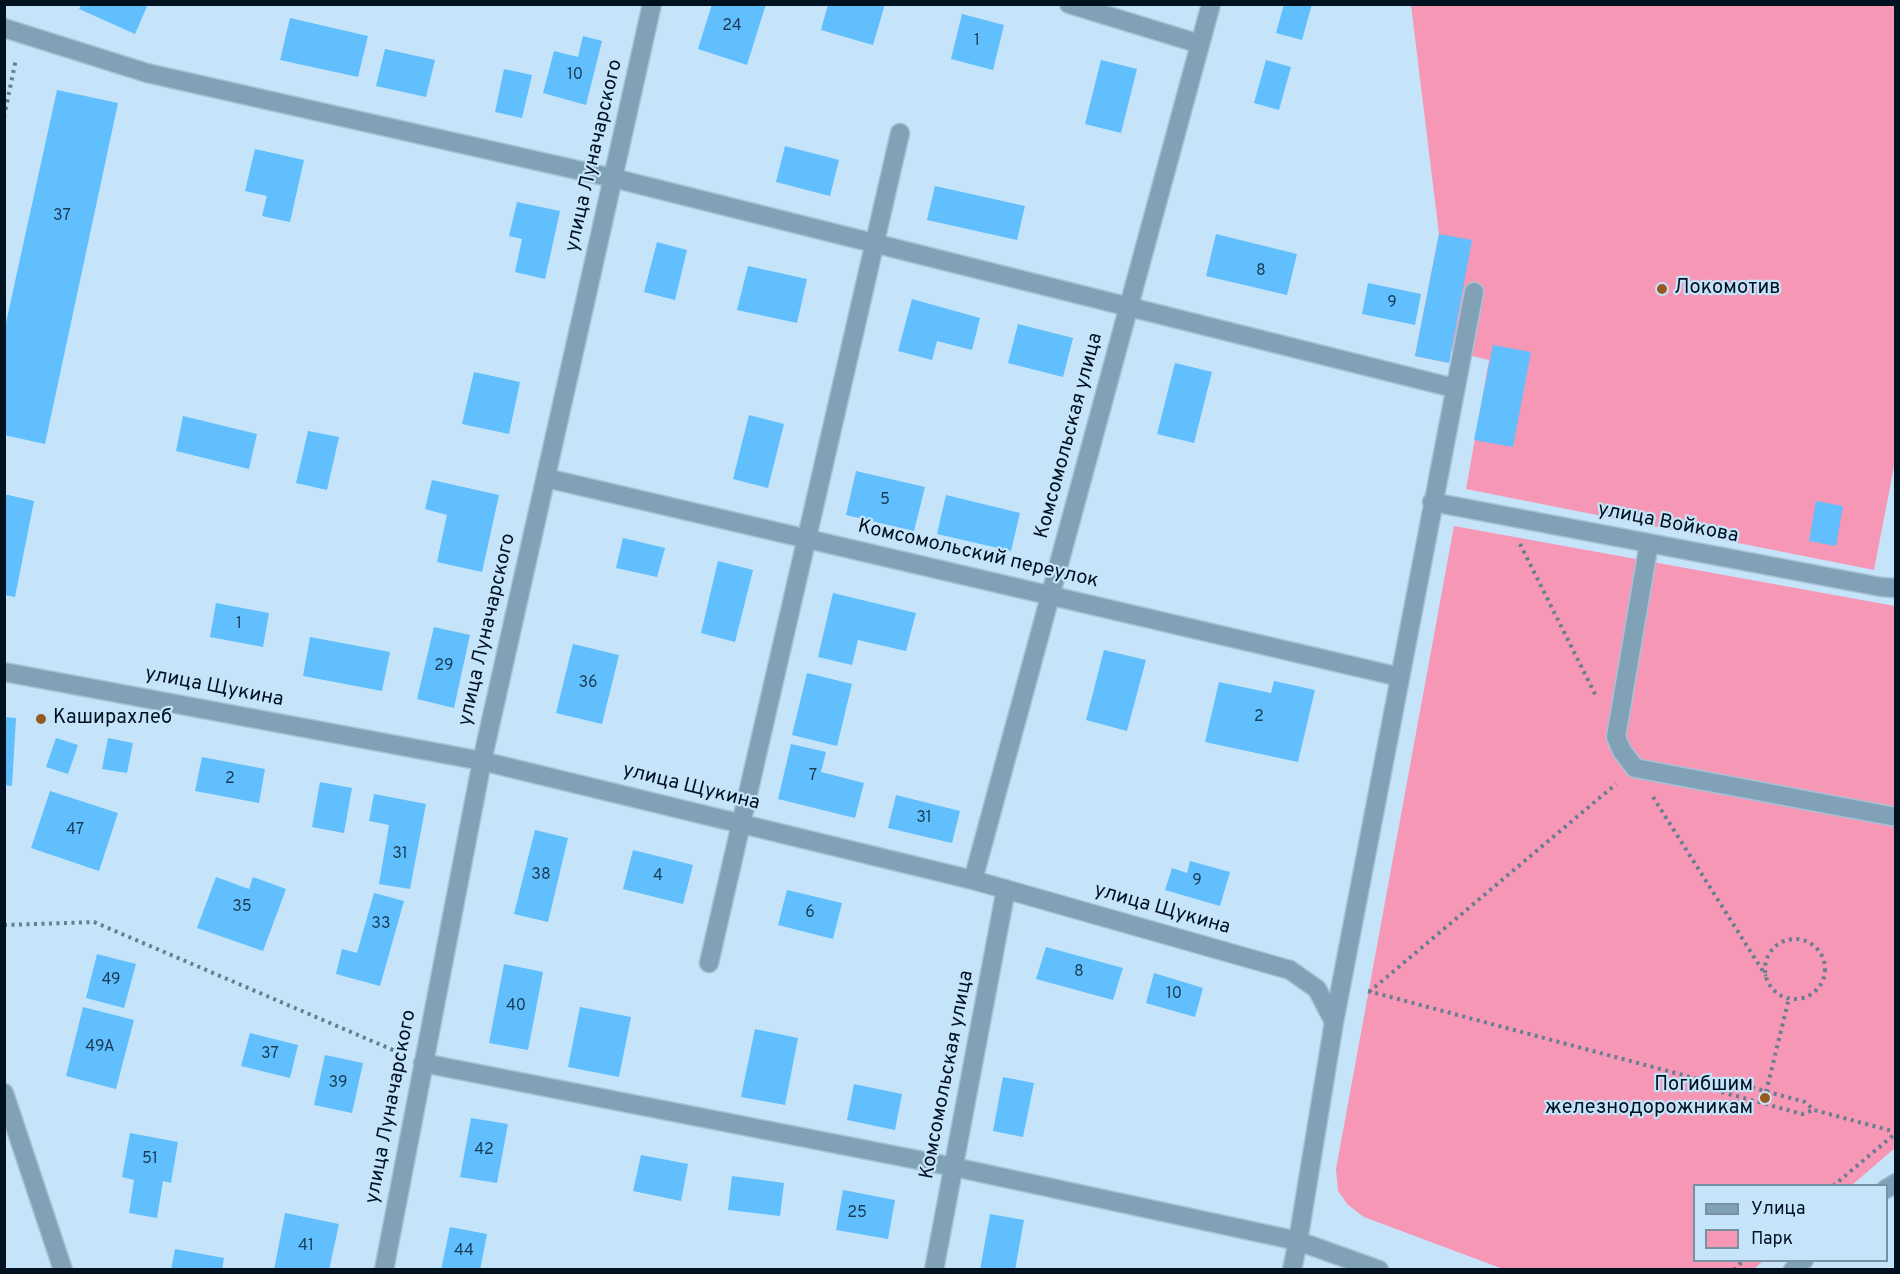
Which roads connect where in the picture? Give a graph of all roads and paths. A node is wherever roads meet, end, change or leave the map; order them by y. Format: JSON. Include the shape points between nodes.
{"nodes":[{"id":1,"x":652,"y":4,"type":"edge"},
{"id":2,"x":1069,"y":4,"type":"edge"},
{"id":3,"x":1211,"y":4,"type":"edge"},
{"id":4,"x":4,"y":28,"type":"edge"},
{"id":5,"x":1200,"y":44,"type":"junction"},
{"id":6,"x":900,"y":133,"type":"dead end"},
{"id":7,"x":613,"y":178,"type":"junction"},
{"id":8,"x":875,"y":243,"type":"junction"},
{"id":9,"x":1474,"y":291,"type":"dead end"},
{"id":10,"x":1129,"y":306,"type":"junction"},
{"id":11,"x":1454,"y":388,"type":"junction"},
{"id":12,"x":546,"y":478,"type":"junction"},
{"id":13,"x":1432,"y":502,"type":"junction"},
{"id":14,"x":1506,"y":516,"type":"junction"},
{"id":15,"x":807,"y":538,"type":"junction"},
{"id":16,"x":1649,"y":543,"type":"junction"},
{"id":17,"x":1896,"y":588,"type":"edge"},
{"id":18,"x":1050,"y":595,"type":"junction"},
{"id":19,"x":4,"y":672,"type":"edge"},
{"id":20,"x":1400,"y":677,"type":"junction"},
{"id":21,"x":1616,"y":737,"type":"junction"},
{"id":22,"x":482,"y":761,"type":"junction"},
{"id":23,"x":1635,"y":768,"type":"junction"},
{"id":24,"x":1896,"y":817,"type":"edge"},
{"id":25,"x":741,"y":824,"type":"junction"},
{"id":26,"x":973,"y":880,"type":"junction"},
{"id":27,"x":1006,"y":889,"type":"junction"},
{"id":28,"x":4,"y":925,"type":"edge"},
{"id":29,"x":709,"y":963,"type":"dead end"},
{"id":30,"x":1766,"y":976,"type":"junction"},
{"id":31,"x":1341,"y":984,"type":"junction"},
{"id":32,"x":1369,"y":992,"type":"junction"},
{"id":33,"x":1789,"y":998,"type":"junction"},
{"id":34,"x":1334,"y":1022,"type":"junction"},
{"id":35,"x":423,"y":1063,"type":"junction"},
{"id":36,"x":1709,"y":1082,"type":"junction"},
{"id":37,"x":1766,"y":1092,"type":"junction"},
{"id":38,"x":4,"y":1093,"type":"edge"},
{"id":39,"x":1814,"y":1110,"type":"junction"},
{"id":40,"x":1896,"y":1132,"type":"edge"},
{"id":41,"x":954,"y":1167,"type":"junction"},
{"id":42,"x":1834,"y":1184,"type":"edge"},
{"id":43,"x":1298,"y":1241,"type":"junction"},
{"id":44,"x":63,"y":1269,"type":"edge"},
{"id":45,"x":384,"y":1269,"type":"edge"},
{"id":46,"x":934,"y":1269,"type":"edge"},
{"id":47,"x":1292,"y":1269,"type":"edge"},
{"id":48,"x":1379,"y":1269,"type":"edge"}],
"edges":[{"from":1,"to":7,"type":"street","name":"улица Луначарского"},
{"from":2,"to":5,"type":"street"},
{"from":3,"to":5,"type":"street","name":"Комсомольская улица"},
{"from":4,"to":7,"type":"street","via":[[147,73]]},
{"from":5,"to":10,"type":"street","name":"Комсомольская улица"},
{"from":6,"to":8,"type":"street"},
{"from":7,"to":8,"type":"street"},
{"from":7,"to":12,"type":"street","name":"улица Луначарского"},
{"from":8,"to":10,"type":"street"},
{"from":8,"to":15,"type":"street"},
{"from":9,"to":11,"type":"street"},
{"from":10,"to":11,"type":"street"},
{"from":10,"to":18,"type":"street","name":"Комсомольская улица"},
{"from":11,"to":13,"type":"street"},
{"from":12,"to":15,"type":"street","name":"Комсомольский переулок"},
{"from":12,"to":22,"type":"street","name":"улица Луначарского"},
{"from":13,"to":14,"type":"street","name":"улица Войкова"},
{"from":13,"to":20,"type":"street"},
{"from":14,"to":16,"type":"street","name":"улица Войкова"},
{"from":14,"to":21,"type":"path"},
{"from":15,"to":18,"type":"street","name":"Комсомольский переулок"},
{"from":15,"to":25,"type":"street"},
{"from":16,"to":17,"type":"street","name":"улица Войкова"},
{"from":16,"to":21,"type":"street"},
{"from":18,"to":20,"type":"street","name":"Комсомольский переулок"},
{"from":18,"to":26,"type":"street","name":"Комсомольская улица"},
{"from":19,"to":22,"type":"street","name":"улица Щукина"},
{"from":20,"to":31,"type":"street"},
{"from":21,"to":23,"type":"street"},
{"from":22,"to":25,"type":"street","name":"улица Щукина"},
{"from":22,"to":35,"type":"street","name":"улица Луначарского"},
{"from":23,"to":24,"type":"street"},
{"from":23,"to":30,"type":"path"},
{"from":23,"to":32,"type":"path"},
{"from":25,"to":26,"type":"street","name":"улица Щукина"},
{"from":25,"to":29,"type":"street"},
{"from":26,"to":27,"type":"street","name":"улица Щукина"},
{"from":27,"to":34,"type":"street","name":"улица Щукина","via":[[1290,970],[1317,989]]},
{"from":27,"to":41,"type":"street","name":"Комсомольская улица"},
{"from":28,"to":35,"type":"path","via":[[94,922]]},
{"from":30,"to":33,"type":"path","via":[[1770,986]]},
{"from":30,"to":33,"type":"path","via":[[1765,964],[1777,945],[1800,939],[1812,944],[1821,953],[1824,978],[1810,995]]},
{"from":31,"to":32,"type":"path"},
{"from":31,"to":34,"type":"street"},
{"from":32,"to":36,"type":"path"},
{"from":33,"to":37,"type":"path"},
{"from":34,"to":43,"type":"street"},
{"from":35,"to":41,"type":"street"},
{"from":35,"to":45,"type":"street","name":"улица Луначарского"},
{"from":36,"to":37,"type":"path","via":[[1721,1080]]},
{"from":36,"to":39,"type":"path","via":[[1718,1091],[1802,1114]]},
{"from":37,"to":39,"type":"path","via":[[1805,1102]]},
{"from":38,"to":44,"type":"street"},
{"from":39,"to":40,"type":"path"},
{"from":40,"to":42,"type":"path"},
{"from":41,"to":43,"type":"street"},
{"from":41,"to":46,"type":"street","name":"Комсомольская улица"},
{"from":43,"to":47,"type":"street"},
{"from":43,"to":48,"type":"street"}]}
